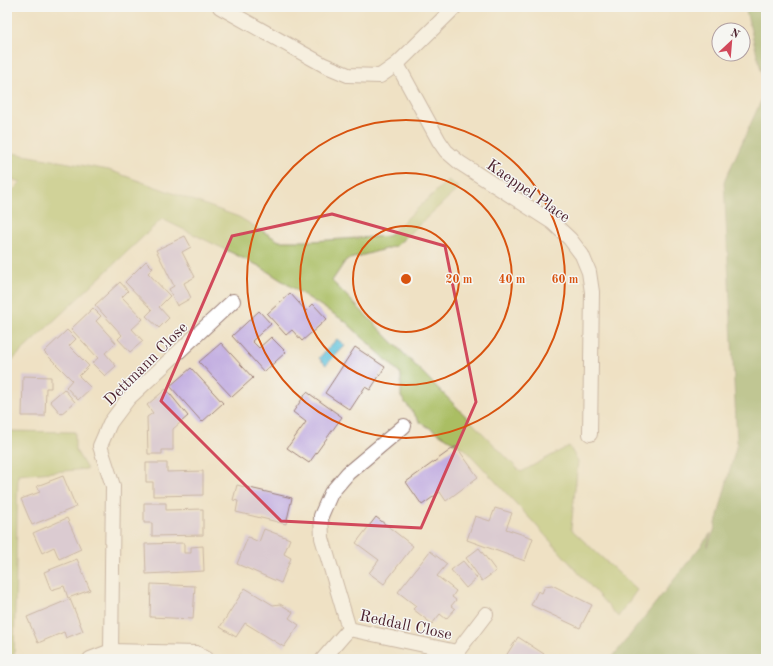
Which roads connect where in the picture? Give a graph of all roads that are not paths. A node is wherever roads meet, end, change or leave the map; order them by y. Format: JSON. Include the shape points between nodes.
{"nodes":[{"id":1,"x":220,"y":7,"type":"edge"},
{"id":2,"x":456,"y":7,"type":"edge"},
{"id":3,"x":397,"y":64,"type":"junction"},
{"id":4,"x":233,"y":301,"type":"dead end"},
{"id":5,"x":404,"y":426,"type":"dead end"},
{"id":6,"x":590,"y":434,"type":"dead end"},
{"id":7,"x":486,"y":614,"type":"dead end"},
{"id":8,"x":349,"y":629,"type":"junction"},
{"id":9,"x":111,"y":651,"type":"junction"},
{"id":10,"x":458,"y":656,"type":"edge"},
{"id":11,"x":90,"y":659,"type":"edge"},
{"id":12,"x":207,"y":659,"type":"edge"},
{"id":13,"x":323,"y":659,"type":"edge"}],
"edges":[{"from":1,"to":3,"type":"street","via":[[324,65],[348,75],[380,76]]},
{"from":2,"to":3,"type":"street"},
{"from":3,"to":6,"type":"street","name":"Kaeppel Place","via":[[446,151],[460,163],[552,222],[582,255],[589,272],[592,292]]},
{"from":4,"to":9,"type":"street","name":"Dettmann Close","via":[[128,399],[110,423],[100,446],[113,486]]},
{"from":5,"to":8,"type":"street","name":"Reddall Close","via":[[348,473],[330,493],[321,516],[322,538]]},
{"from":7,"to":10,"type":"street","name":"Reddall Close"},
{"from":8,"to":10,"type":"street","name":"Reddall Close"},
{"from":8,"to":13,"type":"street","name":"Reddall Close"},
{"from":9,"to":11,"type":"street"},
{"from":9,"to":12,"type":"street","via":[[196,653]]}]}
